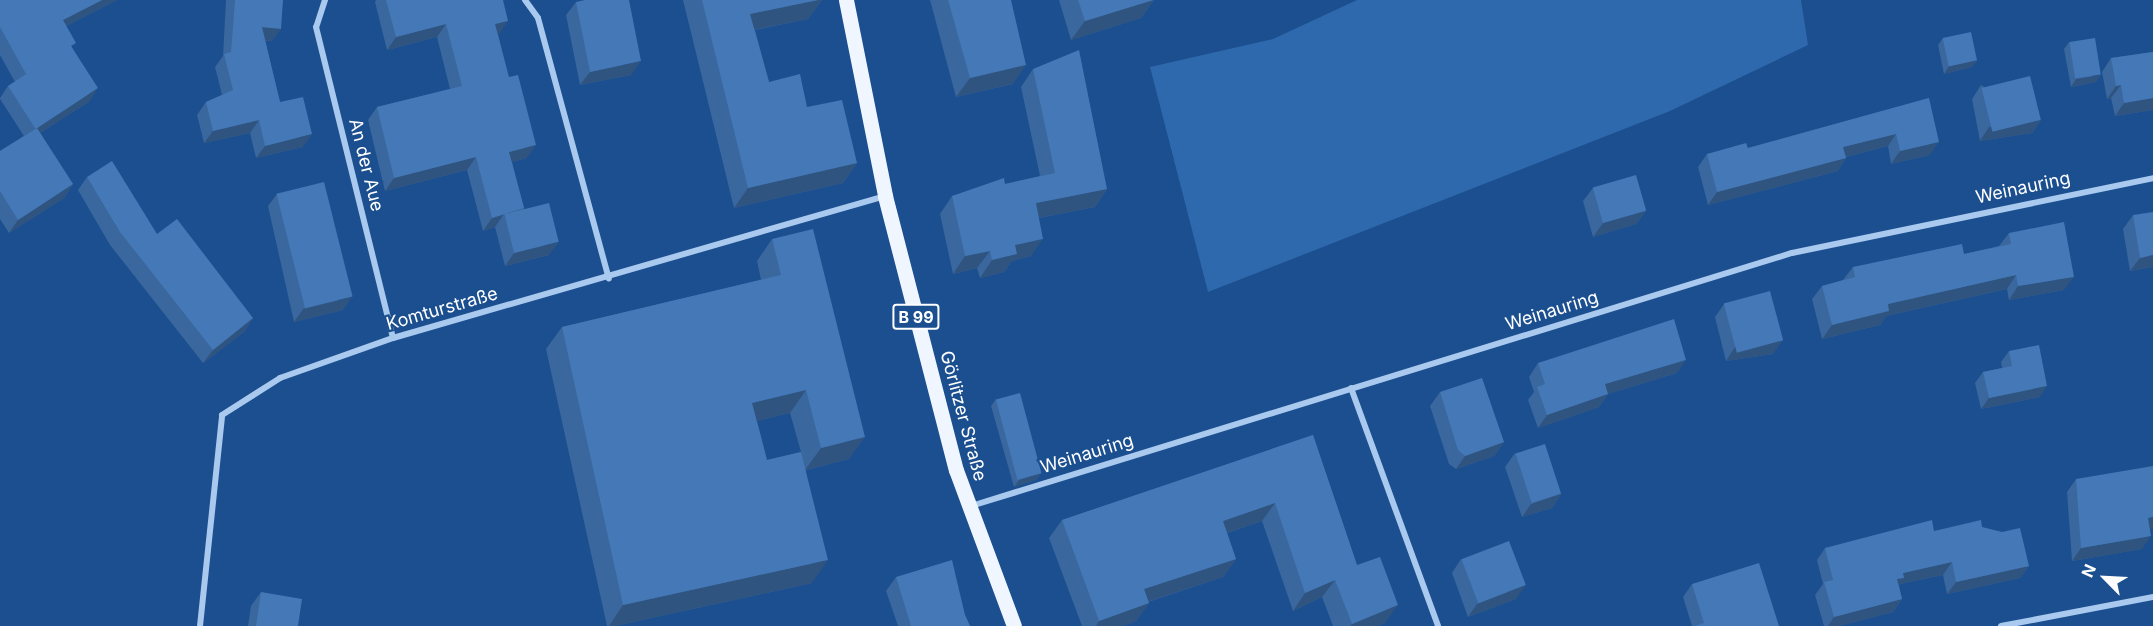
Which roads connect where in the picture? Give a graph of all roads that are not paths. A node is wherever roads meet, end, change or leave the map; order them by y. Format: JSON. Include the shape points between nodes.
{"nodes":[{"id":1,"x":325,"y":0,"type":"edge"},
{"id":2,"x":525,"y":0,"type":"edge"},
{"id":3,"x":846,"y":0,"type":"edge"},
{"id":4,"x":2153,"y":178,"type":"edge"},
{"id":5,"x":885,"y":196,"type":"junction"},
{"id":6,"x":609,"y":279,"type":"junction"},
{"id":7,"x":393,"y":338,"type":"junction"},
{"id":8,"x":1351,"y":388,"type":"junction"},
{"id":9,"x":968,"y":507,"type":"junction"},
{"id":10,"x":2153,"y":597,"type":"edge"},
{"id":11,"x":200,"y":626,"type":"edge"},
{"id":12,"x":1014,"y":626,"type":"edge"},
{"id":13,"x":1438,"y":626,"type":"edge"},
{"id":14,"x":2001,"y":626,"type":"edge"}],
"edges":[{"from":1,"to":7,"type":"street","name":"An der Aue","via":[[316,27]]},
{"from":2,"to":6,"type":"street","via":[[538,18]]},
{"from":3,"to":5,"type":"main road","name":"Görlitzer Straße","number":"B 99"},
{"from":4,"to":8,"type":"street","name":"Weinauring","via":[[1792,253]]},
{"from":5,"to":6,"type":"street","name":"Komturstraße"},
{"from":5,"to":9,"type":"main road","name":"Görlitzer Straße","number":"B 99"},
{"from":6,"to":7,"type":"street","name":"Komturstraße"},
{"from":7,"to":11,"type":"street","name":"Komturstraße","via":[[280,378],[222,415]]},
{"from":8,"to":9,"type":"street","name":"Weinauring"},
{"from":8,"to":13,"type":"street"},
{"from":9,"to":12,"type":"main road","name":"Görlitzer Straße","number":"B 99"},
{"from":10,"to":14,"type":"street"}]}
